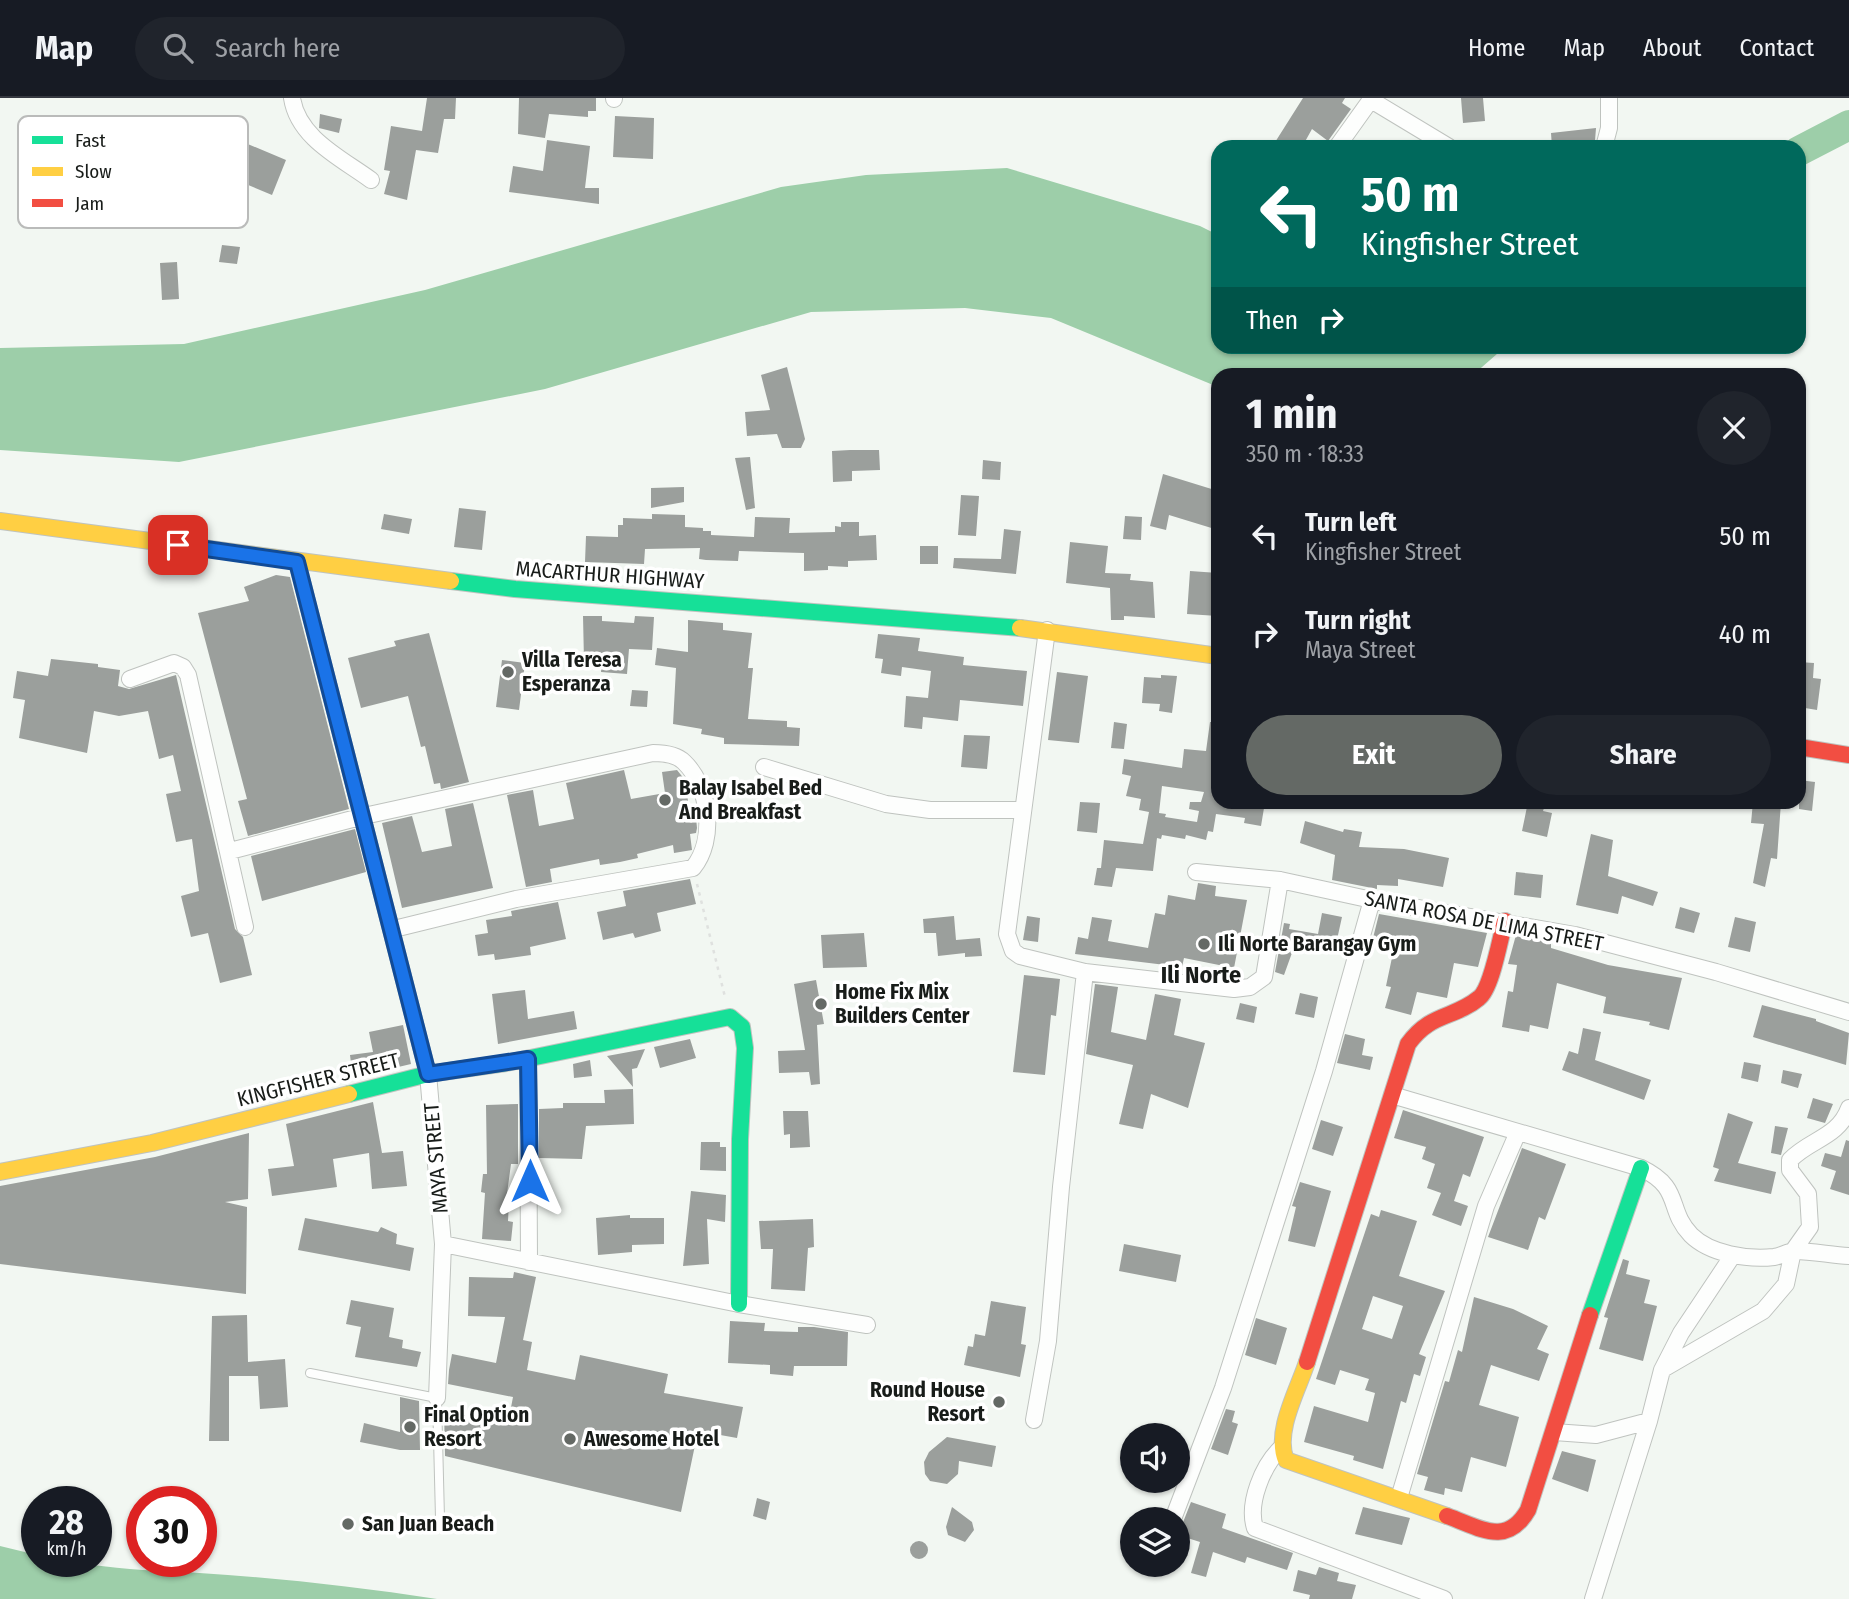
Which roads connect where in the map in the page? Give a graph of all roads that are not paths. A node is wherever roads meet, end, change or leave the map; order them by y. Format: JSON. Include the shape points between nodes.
{"nodes":[{"id":1,"x":292,"y":98,"type":"edge"},
{"id":2,"x":1609,"y":98,"type":"edge"},
{"id":3,"x":1371,"y":99,"type":"edge"},
{"id":4,"x":1342,"y":140,"type":"edge"},
{"id":5,"x":1438,"y":140,"type":"edge"},
{"id":6,"x":1606,"y":140,"type":"edge"},
{"id":7,"x":371,"y":180,"type":"dead end"},
{"id":8,"x":0,"y":520,"type":"edge"},
{"id":9,"x":297,"y":562,"type":"junction"},
{"id":10,"x":1046,"y":630,"type":"junction"},
{"id":11,"x":1211,"y":655,"type":"edge"},
{"id":12,"x":130,"y":679,"type":"dead end"},
{"id":13,"x":1806,"y":748,"type":"edge"},
{"id":14,"x":1849,"y":755,"type":"edge"},
{"id":15,"x":764,"y":768,"type":"dead end"},
{"id":16,"x":1022,"y":810,"type":"junction"},
{"id":17,"x":364,"y":816,"type":"junction"},
{"id":18,"x":230,"y":851,"type":"junction"},
{"id":19,"x":1196,"y":872,"type":"dead end"},
{"id":20,"x":1280,"y":880,"type":"junction"},
{"id":21,"x":1372,"y":901,"type":"junction"},
{"id":22,"x":1505,"y":921,"type":"junction"},
{"id":23,"x":245,"y":927,"type":"dead end"},
{"id":24,"x":394,"y":929,"type":"junction"},
{"id":25,"x":1085,"y":972,"type":"junction"},
{"id":26,"x":1849,"y":1012,"type":"edge"},
{"id":27,"x":528,"y":1059,"type":"junction"},
{"id":28,"x":428,"y":1074,"type":"junction"},
{"id":29,"x":1392,"y":1095,"type":"junction"},
{"id":30,"x":1849,"y":1108,"type":"edge"},
{"id":31,"x":1518,"y":1132,"type":"junction"},
{"id":32,"x":1641,"y":1168,"type":"junction"},
{"id":33,"x":0,"y":1172,"type":"edge"},
{"id":34,"x":443,"y":1244,"type":"junction"},
{"id":35,"x":1793,"y":1251,"type":"junction"},
{"id":36,"x":1733,"y":1255,"type":"junction"},
{"id":37,"x":1849,"y":1256,"type":"edge"},
{"id":38,"x":529,"y":1262,"type":"junction"},
{"id":39,"x":739,"y":1304,"type":"junction"},
{"id":40,"x":867,"y":1325,"type":"dead end"},
{"id":41,"x":1662,"y":1370,"type":"junction"},
{"id":42,"x":310,"y":1373,"type":"dead end"},
{"id":43,"x":437,"y":1398,"type":"junction"},
{"id":44,"x":1034,"y":1420,"type":"dead end"},
{"id":45,"x":1649,"y":1421,"type":"junction"},
{"id":46,"x":1554,"y":1432,"type":"junction"},
{"id":47,"x":1281,"y":1448,"type":"junction"},
{"id":48,"x":1399,"y":1498,"type":"junction"},
{"id":49,"x":1178,"y":1507,"type":"edge"},
{"id":50,"x":440,"y":1518,"type":"dead end"},
{"id":51,"x":1444,"y":1599,"type":"edge"},
{"id":52,"x":1593,"y":1599,"type":"edge"}],
"edges":[{"from":1,"to":7,"type":"street","via":[[302,127]]},
{"from":2,"to":6,"type":"street"},
{"from":3,"to":4,"type":"street"},
{"from":3,"to":5,"type":"street"},
{"from":8,"to":9,"type":"main road","name":"MACARTHUR HIGHWAY"},
{"from":9,"to":10,"type":"main road","name":"MACARTHUR HIGHWAY","via":[[515,589]]},
{"from":9,"to":17,"type":"street","name":"MAYA STREET"},
{"from":10,"to":11,"type":"main road","name":"MACARTHUR HIGHWAY"},
{"from":10,"to":16,"type":"street"},
{"from":12,"to":18,"type":"street","via":[[174,663],[186,671]]},
{"from":13,"to":14,"type":"main road"},
{"from":15,"to":16,"type":"street","via":[[886,804],[930,810]]},
{"from":16,"to":25,"type":"street","via":[[1007,934],[1010,943],[1020,956]]},
{"from":17,"to":18,"type":"street"},
{"from":17,"to":24,"type":"street","name":"MAYA STREET"},
{"from":17,"to":24,"type":"street","via":[[653,753],[683,761],[692,773],[708,821],[706,849],[693,868],[516,899]]},
{"from":18,"to":23,"type":"street"},
{"from":19,"to":20,"type":"street","name":"SANTA ROSA DE LIMA STREET"},
{"from":20,"to":21,"type":"street","name":"SANTA ROSA DE LIMA STREET"},
{"from":20,"to":25,"type":"street","via":[[1264,977],[1250,987]]},
{"from":21,"to":22,"type":"street","name":"SANTA ROSA DE LIMA STREET"},
{"from":21,"to":49,"type":"street","via":[[1328,1059],[1227,1375]]},
{"from":22,"to":26,"type":"street","name":"SANTA ROSA DE LIMA STREET","via":[[1703,968]]},
{"from":22,"to":29,"type":"main road","via":[[1481,997],[1420,1027],[1408,1044]]},
{"from":24,"to":28,"type":"street","name":"MAYA STREET"},
{"from":25,"to":44,"type":"street","via":[[1048,1341]]},
{"from":27,"to":28,"type":"main road","name":"KINGFISHER STREET"},
{"from":27,"to":38,"type":"street"},
{"from":27,"to":39,"type":"main road","name":"KINGFISHER STREET","via":[[730,1017],[742,1027]]},
{"from":28,"to":33,"type":"main road","name":"KINGFISHER STREET","via":[[152,1143]]},
{"from":28,"to":34,"type":"street","name":"MAYA STREET"},
{"from":29,"to":31,"type":"street"},
{"from":29,"to":47,"type":"main road"},
{"from":30,"to":35,"type":"street","via":[[1835,1132],[1790,1160],[1790,1170],[1808,1194],[1810,1227]]},
{"from":31,"to":32,"type":"street"},
{"from":31,"to":48,"type":"street","via":[[1486,1206]]},
{"from":32,"to":36,"type":"street","via":[[1660,1177],[1671,1190],[1690,1234]]},
{"from":32,"to":46,"type":"main road"},
{"from":34,"to":38,"type":"street"},
{"from":34,"to":43,"type":"street","name":"MAYA STREET"},
{"from":35,"to":36,"type":"street","via":[[1774,1257]]},
{"from":35,"to":37,"type":"street"},
{"from":35,"to":41,"type":"street","via":[[1786,1284],[1763,1311]]},
{"from":36,"to":41,"type":"street"},
{"from":38,"to":39,"type":"street"},
{"from":39,"to":40,"type":"street"},
{"from":41,"to":45,"type":"street"},
{"from":42,"to":43,"type":"lane"},
{"from":43,"to":50,"type":"lane","name":"MAYA STREET"},
{"from":45,"to":46,"type":"street","via":[[1596,1435]]},
{"from":45,"to":52,"type":"street"},
{"from":46,"to":48,"type":"main road","via":[[1528,1510],[1519,1527],[1508,1532],[1496,1533]]},
{"from":47,"to":48,"type":"main road","via":[[1293,1464]]},
{"from":47,"to":51,"type":"street","via":[[1265,1468],[1251,1516],[1255,1528]]}]}
